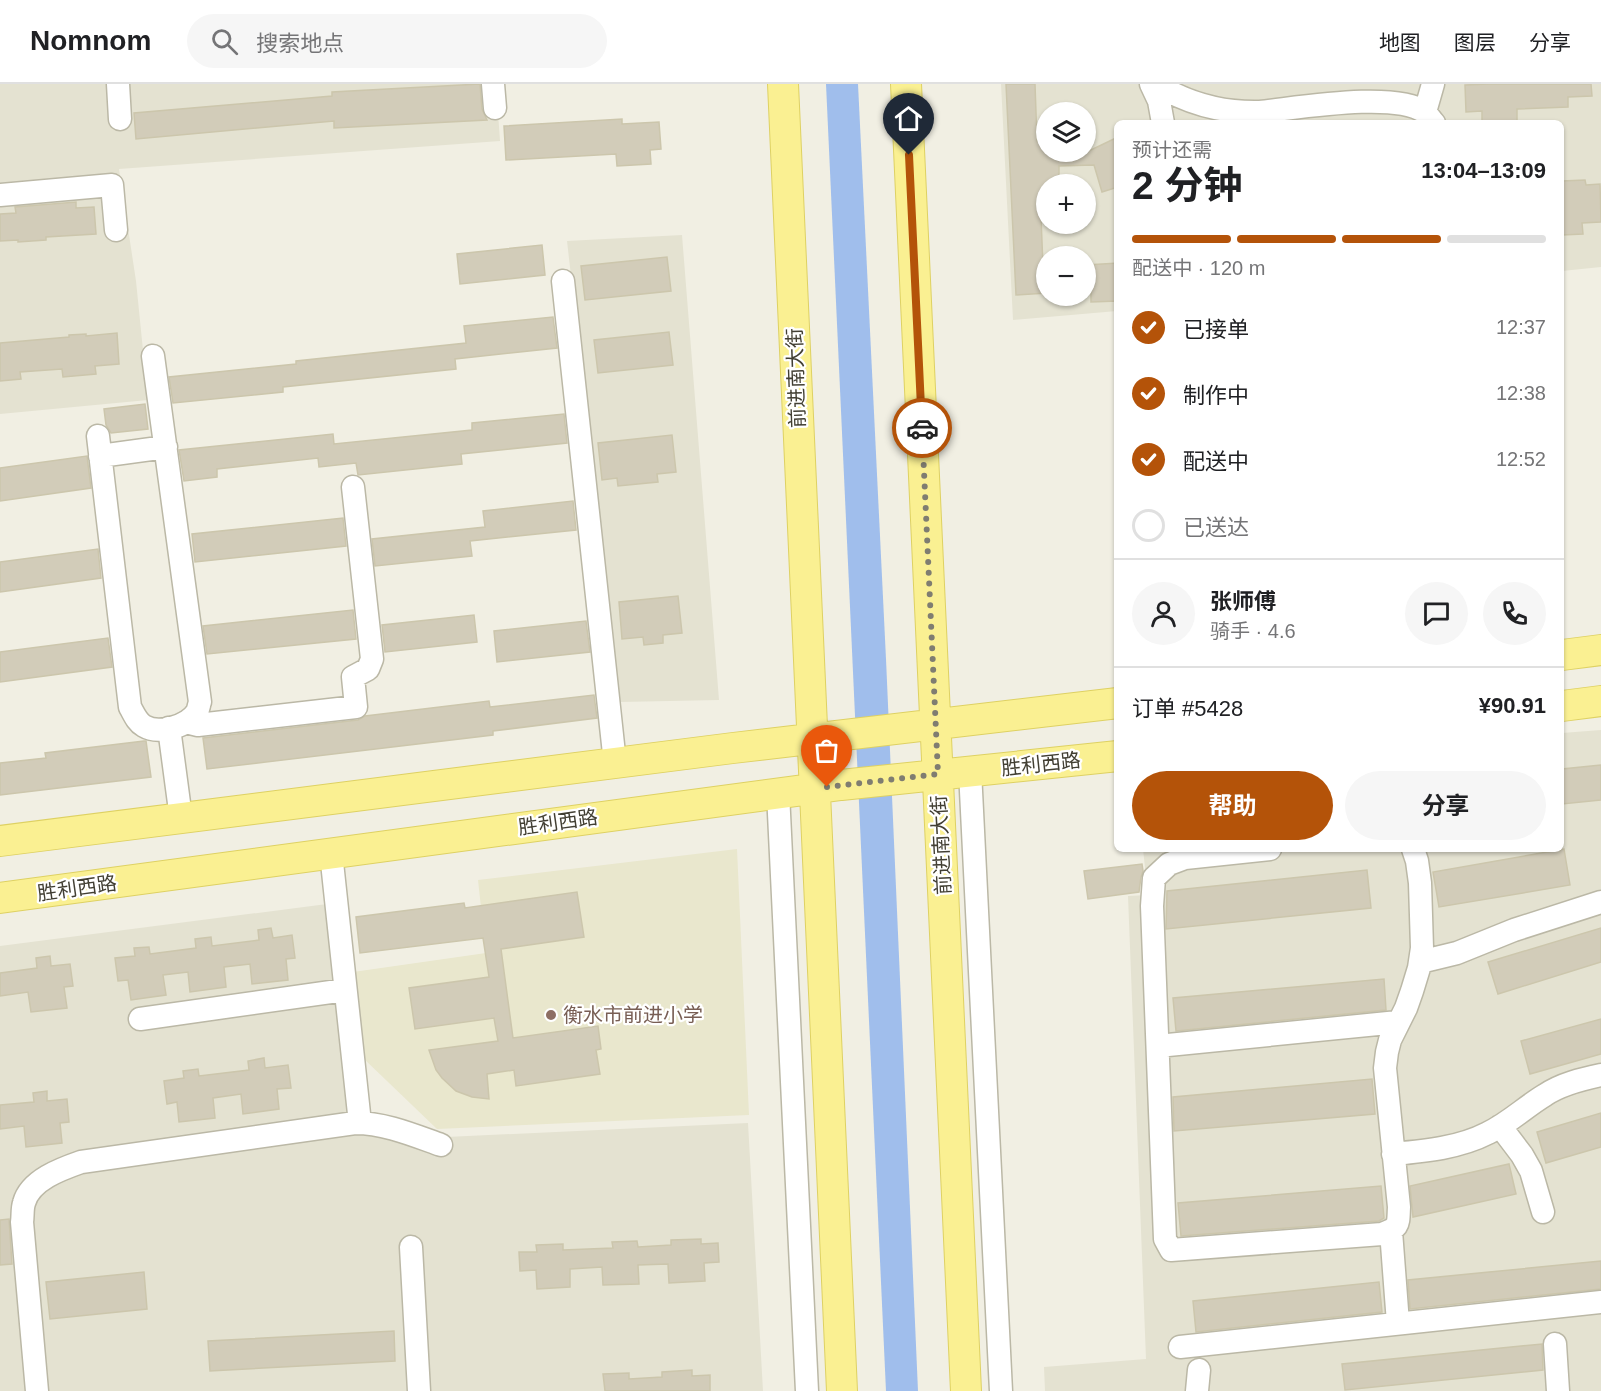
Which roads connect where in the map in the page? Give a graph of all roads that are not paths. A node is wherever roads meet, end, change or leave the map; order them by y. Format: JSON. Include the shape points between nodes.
{"nodes":[{"id":1,"x":118,"y":84,"type":"edge"},
{"id":2,"x":493,"y":84,"type":"edge"},
{"id":3,"x":783,"y":84,"type":"edge"},
{"id":4,"x":906,"y":84,"type":"edge"},
{"id":5,"x":1151,"y":84,"type":"edge"},
{"id":6,"x":1156,"y":84,"type":"edge"},
{"id":7,"x":1433,"y":84,"type":"edge"},
{"id":8,"x":495,"y":108,"type":"dead end"},
{"id":9,"x":1430,"y":118,"type":"edge"},
{"id":10,"x":120,"y":119,"type":"dead end"},
{"id":11,"x":1162,"y":120,"type":"edge"},
{"id":12,"x":0,"y":195,"type":"edge"},
{"id":13,"x":116,"y":230,"type":"dead end"},
{"id":14,"x":562,"y":280,"type":"dead end"},
{"id":15,"x":153,"y":356,"type":"dead end"},
{"id":16,"x":166,"y":447,"type":"junction"},
{"id":17,"x":352,"y":488,"type":"dead end"},
{"id":18,"x":1601,"y":650,"type":"edge"},
{"id":19,"x":1564,"y":655,"type":"edge"},
{"id":20,"x":1601,"y":701,"type":"edge"},
{"id":21,"x":1114,"y":703,"type":"edge"},
{"id":22,"x":1564,"y":706,"type":"edge"},
{"id":23,"x":936,"y":724,"type":"junction"},
{"id":24,"x":178,"y":725,"type":"junction"},
{"id":25,"x":823,"y":737,"type":"junction"},
{"id":26,"x":1114,"y":756,"type":"edge"},
{"id":27,"x":615,"y":763,"type":"junction"},
{"id":28,"x":970,"y":771,"type":"junction"},
{"id":29,"x":938,"y":774,"type":"junction"},
{"id":30,"x":827,"y":787,"type":"junction"},
{"id":31,"x":778,"y":793,"type":"junction"},
{"id":32,"x":181,"y":818,"type":"junction"},
{"id":33,"x":0,"y":841,"type":"edge"},
{"id":34,"x":1242,"y":852,"type":"edge"},
{"id":35,"x":1414,"y":852,"type":"edge"},
{"id":36,"x":331,"y":853,"type":"junction"},
{"id":37,"x":0,"y":898,"type":"edge"},
{"id":38,"x":1601,"y":902,"type":"edge"},
{"id":39,"x":1420,"y":962,"type":"junction"},
{"id":40,"x":345,"y":990,"type":"junction"},
{"id":41,"x":140,"y":1019,"type":"dead end"},
{"id":42,"x":1398,"y":1022,"type":"junction"},
{"id":43,"x":1158,"y":1046,"type":"junction"},
{"id":44,"x":1601,"y":1074,"type":"edge"},
{"id":45,"x":360,"y":1123,"type":"junction"},
{"id":46,"x":1500,"y":1126,"type":"junction"},
{"id":47,"x":441,"y":1144,"type":"dead end"},
{"id":48,"x":1394,"y":1155,"type":"junction"},
{"id":49,"x":1543,"y":1212,"type":"dead end"},
{"id":50,"x":1391,"y":1231,"type":"junction"},
{"id":51,"x":411,"y":1247,"type":"dead end"},
{"id":52,"x":1601,"y":1302,"type":"edge"},
{"id":53,"x":1398,"y":1323,"type":"junction"},
{"id":54,"x":1555,"y":1344,"type":"dead end"},
{"id":55,"x":1180,"y":1347,"type":"dead end"},
{"id":56,"x":37,"y":1391,"type":"edge"},
{"id":57,"x":418,"y":1391,"type":"edge"},
{"id":58,"x":807,"y":1391,"type":"edge"},
{"id":59,"x":842,"y":1391,"type":"edge"},
{"id":60,"x":966,"y":1391,"type":"edge"},
{"id":61,"x":1001,"y":1391,"type":"edge"},
{"id":62,"x":1558,"y":1391,"type":"edge"}],
"edges":[{"from":1,"to":10,"type":"street"},
{"from":2,"to":8,"type":"street"},
{"from":3,"to":25,"type":"main road","name":"前进南大街"},
{"from":4,"to":23,"type":"main road","name":"前进南大街"},
{"from":5,"to":11,"type":"street"},
{"from":6,"to":9,"type":"street","via":[[1173,95],[1212,108],[1247,112],[1381,101],[1396,103]]},
{"from":7,"to":9,"type":"street"},
{"from":12,"to":13,"type":"street","via":[[112,185]]},
{"from":14,"to":27,"type":"street"},
{"from":15,"to":16,"type":"street"},
{"from":16,"to":24,"type":"street","via":[[200,702],[198,711]]},
{"from":16,"to":24,"type":"street","via":[[99,446],[130,707],[145,727],[157,730]]},
{"from":17,"to":24,"type":"street","via":[[372,658],[368,669],[353,676],[356,707]]},
{"from":18,"to":19,"type":"main road"},
{"from":20,"to":22,"type":"main road"},
{"from":21,"to":23,"type":"main road"},
{"from":23,"to":25,"type":"main road"},
{"from":23,"to":29,"type":"main road","name":"前进南大街"},
{"from":24,"to":32,"type":"street"},
{"from":25,"to":27,"type":"main road"},
{"from":25,"to":30,"type":"main road","name":"前进南大街"},
{"from":26,"to":28,"type":"main road","name":"胜利西路"},
{"from":27,"to":32,"type":"main road"},
{"from":28,"to":29,"type":"main road","name":"胜利西路"},
{"from":28,"to":61,"type":"street"},
{"from":29,"to":30,"type":"main road","name":"胜利西路"},
{"from":29,"to":60,"type":"main road","name":"前进南大街"},
{"from":30,"to":31,"type":"main road","name":"胜利西路"},
{"from":30,"to":59,"type":"main road","name":"前进南大街"},
{"from":31,"to":36,"type":"main road","name":"胜利西路"},
{"from":31,"to":58,"type":"street"},
{"from":32,"to":33,"type":"main road"},
{"from":34,"to":43,"type":"street","via":[[1185,858],[1169,864],[1154,878]]},
{"from":35,"to":39,"type":"street","via":[[1420,883]]},
{"from":36,"to":37,"type":"main road","name":"胜利西路"},
{"from":36,"to":40,"type":"street"},
{"from":38,"to":39,"type":"street","via":[[1457,953]]},
{"from":39,"to":42,"type":"street"},
{"from":40,"to":41,"type":"street"},
{"from":40,"to":45,"type":"street"},
{"from":42,"to":43,"type":"street"},
{"from":42,"to":48,"type":"street","via":[[1386,1052],[1385,1068]]},
{"from":43,"to":50,"type":"street","via":[[1165,1239],[1171,1250]]},
{"from":44,"to":46,"type":"street","via":[[1547,1093]]},
{"from":45,"to":47,"type":"street"},
{"from":45,"to":56,"type":"street","via":[[81,1162],[39,1183],[28,1194],[22,1222]]},
{"from":46,"to":48,"type":"street","via":[[1456,1144]]},
{"from":46,"to":49,"type":"street","via":[[1531,1171]]},
{"from":48,"to":50,"type":"street","via":[[1399,1207],[1398,1223]]},
{"from":50,"to":53,"type":"street"},
{"from":51,"to":57,"type":"street"},
{"from":52,"to":53,"type":"street"},
{"from":53,"to":55,"type":"street"},
{"from":54,"to":62,"type":"street"}]}
